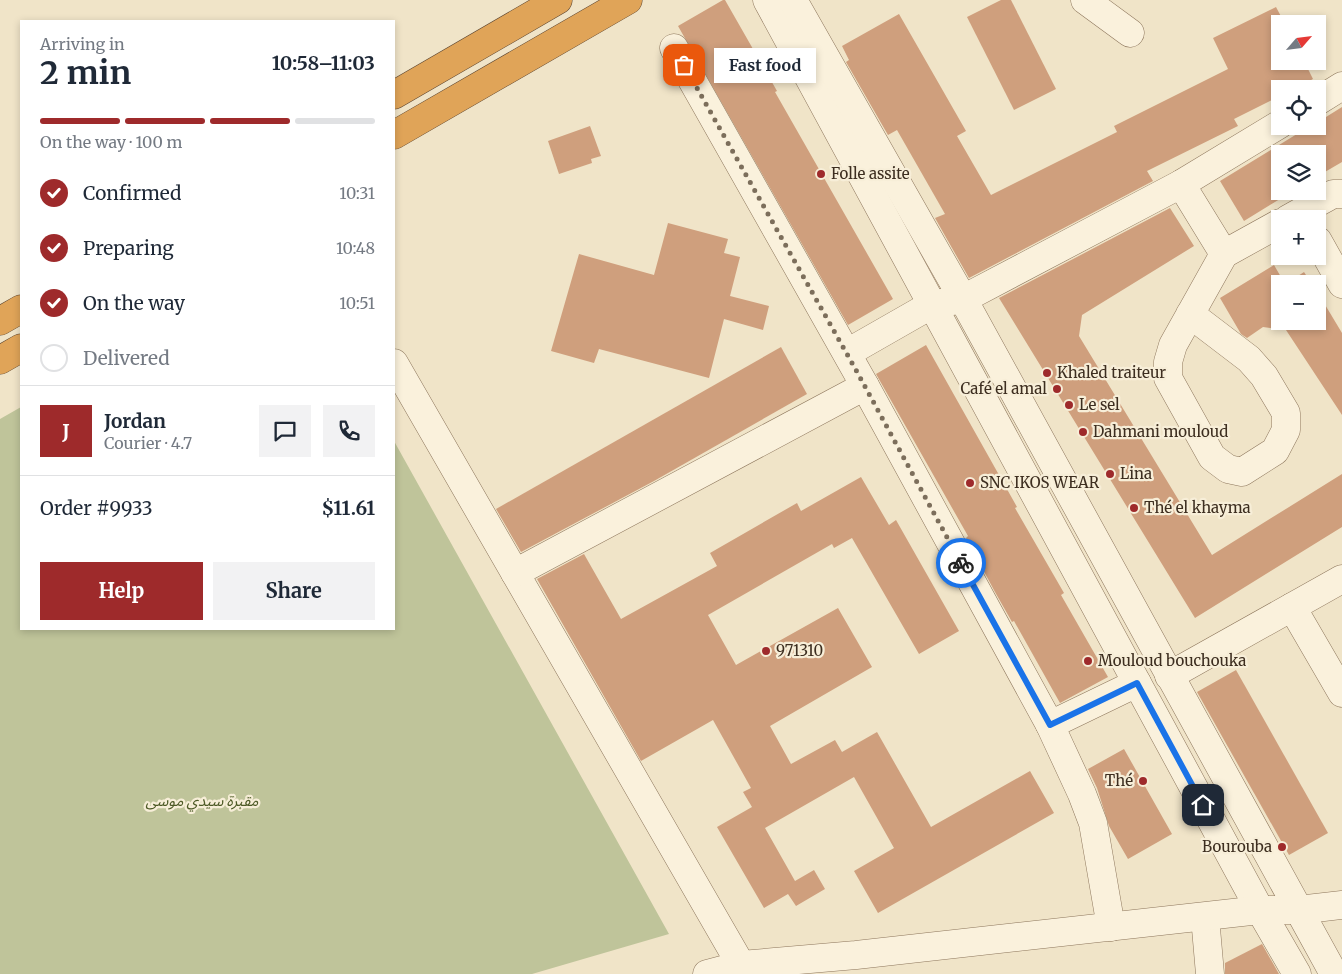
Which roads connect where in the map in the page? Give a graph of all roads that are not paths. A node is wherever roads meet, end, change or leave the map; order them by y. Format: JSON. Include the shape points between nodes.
{"nodes":[{"id":1,"x":558,"y":0,"type":"edge"},
{"id":2,"x":628,"y":0,"type":"edge"},
{"id":3,"x":767,"y":0,"type":"edge"},
{"id":4,"x":793,"y":0,"type":"edge"},
{"id":5,"x":1085,"y":0,"type":"edge"},
{"id":6,"x":1130,"y":33,"type":"dead end"},
{"id":7,"x":674,"y":48,"type":"dead end"},
{"id":8,"x":1342,"y":86,"type":"edge"},
{"id":9,"x":395,"y":94,"type":"edge"},
{"id":10,"x":1326,"y":96,"type":"edge"},
{"id":11,"x":1271,"y":129,"type":"edge"},
{"id":12,"x":395,"y":134,"type":"edge"},
{"id":13,"x":1181,"y":184,"type":"junction"},
{"id":14,"x":1342,"y":194,"type":"edge"},
{"id":15,"x":1307,"y":210,"type":"edge"},
{"id":16,"x":1271,"y":230,"type":"edge"},
{"id":17,"x":1224,"y":254,"type":"junction"},
{"id":18,"x":1326,"y":255,"type":"edge"},
{"id":19,"x":1342,"y":284,"type":"edge"},
{"id":20,"x":963,"y":299,"type":"junction"},
{"id":21,"x":931,"y":305,"type":"junction"},
{"id":22,"x":20,"y":310,"type":"edge"},
{"id":23,"x":1190,"y":314,"type":"junction"},
{"id":24,"x":0,"y":321,"type":"edge"},
{"id":25,"x":20,"y":349,"type":"edge"},
{"id":26,"x":847,"y":353,"type":"junction"},
{"id":27,"x":0,"y":360,"type":"edge"},
{"id":28,"x":395,"y":365,"type":"edge"},
{"id":29,"x":865,"y":386,"type":"junction"},
{"id":30,"x":515,"y":573,"type":"junction"},
{"id":31,"x":1342,"y":579,"type":"edge"},
{"id":32,"x":1292,"y":607,"type":"junction"},
{"id":33,"x":1169,"y":676,"type":"junction"},
{"id":34,"x":1137,"y":683,"type":"junction"},
{"id":35,"x":1342,"y":693,"type":"edge"},
{"id":36,"x":1050,"y":725,"type":"junction"},
{"id":37,"x":1342,"y":906,"type":"edge"},
{"id":38,"x":1260,"y":910,"type":"junction"},
{"id":39,"x":1298,"y":910,"type":"junction"},
{"id":40,"x":1205,"y":917,"type":"junction"},
{"id":41,"x":1111,"y":927,"type":"junction"},
{"id":42,"x":741,"y":964,"type":"junction"},
{"id":43,"x":707,"y":974,"type":"edge"},
{"id":44,"x":1210,"y":974,"type":"edge"},
{"id":45,"x":1297,"y":974,"type":"edge"},
{"id":46,"x":1334,"y":974,"type":"edge"}],
"edges":[{"from":1,"to":9,"type":"highway"},
{"from":2,"to":12,"type":"highway"},
{"from":3,"to":21,"type":"street"},
{"from":4,"to":20,"type":"street"},
{"from":5,"to":6,"type":"street"},
{"from":7,"to":26,"type":"street"},
{"from":8,"to":10,"type":"street"},
{"from":11,"to":13,"type":"street"},
{"from":13,"to":17,"type":"street"},
{"from":13,"to":20,"type":"street"},
{"from":14,"to":15,"type":"street","via":[[1333,194]]},
{"from":16,"to":17,"type":"street"},
{"from":17,"to":23,"type":"street"},
{"from":18,"to":19,"type":"street"},
{"from":20,"to":21,"type":"street"},
{"from":20,"to":33,"type":"street"},
{"from":21,"to":26,"type":"street"},
{"from":21,"to":34,"type":"street"},
{"from":22,"to":24,"type":"highway"},
{"from":23,"to":23,"type":"street","via":[[1249,360],[1264,376],[1286,413],[1286,430],[1275,451],[1242,472],[1228,469],[1212,457],[1168,378],[1173,345]]},
{"from":25,"to":27,"type":"highway"},
{"from":26,"to":29,"type":"street"},
{"from":28,"to":30,"type":"street"},
{"from":29,"to":30,"type":"street"},
{"from":29,"to":36,"type":"street"},
{"from":30,"to":42,"type":"street"},
{"from":31,"to":32,"type":"street"},
{"from":32,"to":33,"type":"street"},
{"from":32,"to":35,"type":"street"},
{"from":33,"to":39,"type":"street"},
{"from":34,"to":36,"type":"street"},
{"from":34,"to":38,"type":"street"},
{"from":36,"to":41,"type":"street","via":[[1093,823]]},
{"from":37,"to":39,"type":"street"},
{"from":38,"to":39,"type":"street"},
{"from":38,"to":40,"type":"street"},
{"from":38,"to":45,"type":"street"},
{"from":39,"to":46,"type":"street"},
{"from":40,"to":41,"type":"street"},
{"from":40,"to":44,"type":"street"},
{"from":41,"to":42,"type":"street"},
{"from":42,"to":43,"type":"street"}]}
